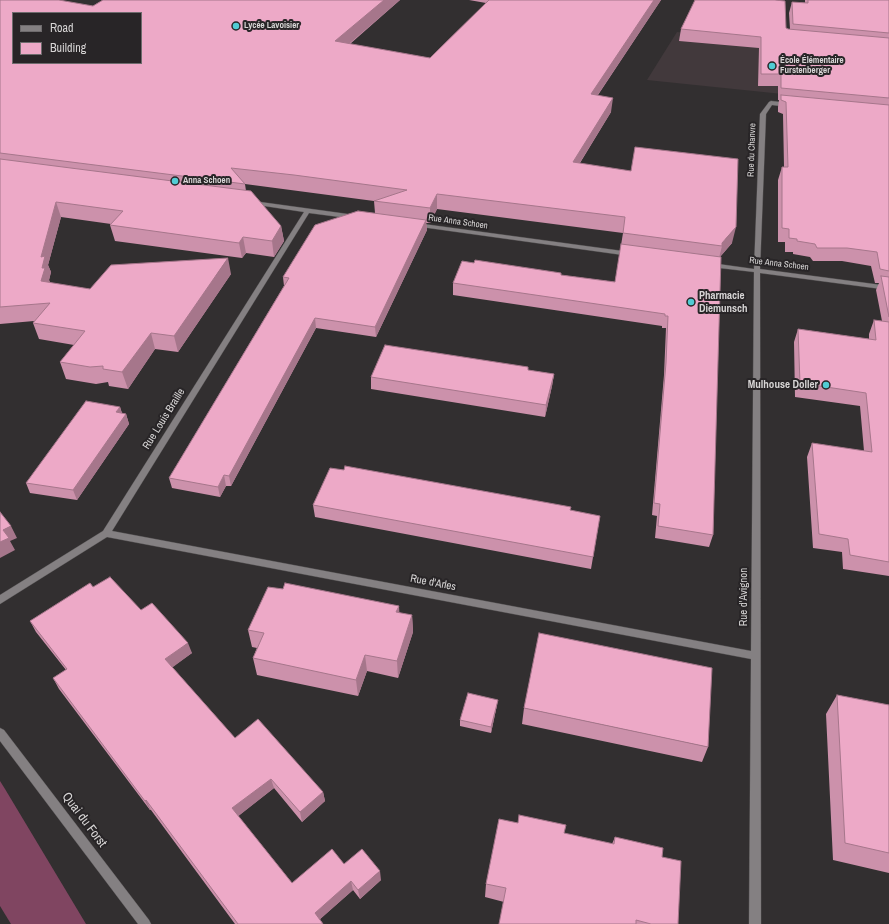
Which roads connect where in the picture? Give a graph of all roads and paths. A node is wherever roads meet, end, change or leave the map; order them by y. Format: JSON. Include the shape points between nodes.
{"nodes":[{"id":1,"x":795,"y":105,"type":"edge"},
{"id":2,"x":244,"y":202,"type":"edge"},
{"id":3,"x":308,"y":210,"type":"junction"},
{"id":4,"x":361,"y":218,"type":"edge"},
{"id":5,"x":406,"y":224,"type":"edge"},
{"id":6,"x":640,"y":255,"type":"edge"},
{"id":7,"x":703,"y":264,"type":"edge"},
{"id":8,"x":758,"y":271,"type":"junction"},
{"id":9,"x":889,"y":288,"type":"edge"},
{"id":10,"x":106,"y":533,"type":"junction"},
{"id":11,"x":0,"y":600,"type":"edge"},
{"id":12,"x":756,"y":656,"type":"junction"},
{"id":13,"x":0,"y":733,"type":"edge"},
{"id":14,"x":145,"y":924,"type":"edge"},
{"id":15,"x":755,"y":924,"type":"edge"}],
"edges":[{"from":1,"to":8,"type":"street","name":"Rue du Chanvre","via":[[772,103],[763,114]]},
{"from":2,"to":3,"type":"street"},
{"from":3,"to":4,"type":"street"},
{"from":3,"to":10,"type":"street","name":"Rue Louis Braille"},
{"from":5,"to":6,"type":"street","name":"Rue Anna Schoen"},
{"from":7,"to":8,"type":"street","name":"Rue Anna Schoen"},
{"from":8,"to":9,"type":"street","name":"Rue Anna Schoen"},
{"from":8,"to":12,"type":"street","name":"Rue d'Avignon"},
{"from":10,"to":11,"type":"street","name":"Rue Louis Braille"},
{"from":10,"to":12,"type":"street","name":"Rue d'Arles"},
{"from":12,"to":15,"type":"street","name":"Rue d'Avignon"},
{"from":13,"to":14,"type":"street","name":"Quai du Forst"}]}
